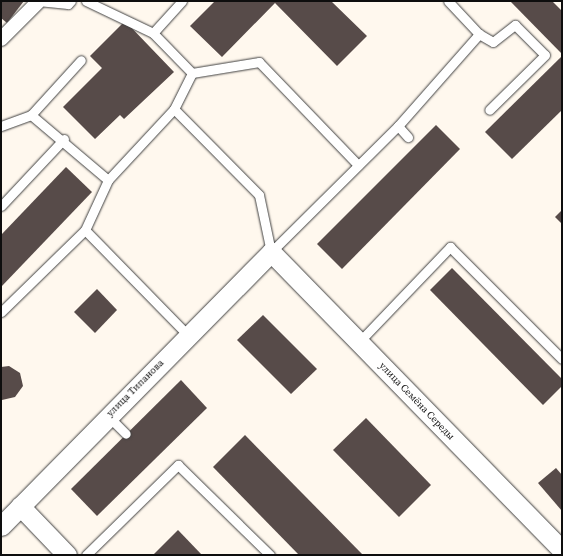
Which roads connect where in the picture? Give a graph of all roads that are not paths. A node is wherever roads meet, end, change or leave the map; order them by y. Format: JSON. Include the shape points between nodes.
{"nodes":[{"id":1,"x":38,"y":1,"type":"edge"},
{"id":2,"x":86,"y":1,"type":"edge"},
{"id":3,"x":182,"y":1,"type":"edge"},
{"id":4,"x":448,"y":1,"type":"edge"},
{"id":5,"x":70,"y":2,"type":"edge"},
{"id":6,"x":153,"y":33,"type":"junction"},
{"id":7,"x":479,"y":34,"type":"junction"},
{"id":8,"x":1,"y":39,"type":"edge"},
{"id":9,"x":81,"y":60,"type":"dead end"},
{"id":10,"x":192,"y":73,"type":"junction"},
{"id":11,"x":174,"y":109,"type":"junction"},
{"id":12,"x":489,"y":110,"type":"dead end"},
{"id":13,"x":31,"y":114,"type":"junction"},
{"id":14,"x":1,"y":126,"type":"edge"},
{"id":15,"x":398,"y":126,"type":"junction"},
{"id":16,"x":408,"y":137,"type":"dead end"},
{"id":17,"x":64,"y":139,"type":"junction"},
{"id":18,"x":358,"y":165,"type":"junction"},
{"id":19,"x":108,"y":180,"type":"junction"},
{"id":20,"x":1,"y":206,"type":"edge"},
{"id":21,"x":85,"y":230,"type":"junction"},
{"id":22,"x":271,"y":252,"type":"junction"},
{"id":23,"x":1,"y":312,"type":"edge"},
{"id":24,"x":188,"y":335,"type":"junction"},
{"id":25,"x":359,"y":342,"type":"junction"},
{"id":26,"x":562,"y":359,"type":"edge"},
{"id":27,"x":108,"y":416,"type":"junction"},
{"id":28,"x":126,"y":434,"type":"dead end"},
{"id":29,"x":20,"y":506,"type":"junction"},
{"id":30,"x":1,"y":526,"type":"edge"},
{"id":31,"x":562,"y":550,"type":"edge"},
{"id":32,"x":67,"y":555,"type":"edge"},
{"id":33,"x":86,"y":555,"type":"edge"},
{"id":34,"x":270,"y":555,"type":"edge"}],
"edges":[{"from":1,"to":5,"type":"lane"},
{"from":1,"to":8,"type":"street"},
{"from":2,"to":6,"type":"lane"},
{"from":3,"to":6,"type":"lane"},
{"from":4,"to":7,"type":"lane"},
{"from":6,"to":10,"type":"lane"},
{"from":7,"to":12,"type":"lane","via":[[493,42],[515,25],[545,55]]},
{"from":7,"to":15,"type":"lane"},
{"from":9,"to":13,"type":"lane"},
{"from":10,"to":11,"type":"lane"},
{"from":10,"to":18,"type":"lane","via":[[258,62]]},
{"from":11,"to":19,"type":"lane"},
{"from":11,"to":22,"type":"lane","via":[[259,195]]},
{"from":13,"to":14,"type":"lane"},
{"from":13,"to":17,"type":"lane"},
{"from":15,"to":16,"type":"lane"},
{"from":15,"to":18,"type":"lane"},
{"from":17,"to":19,"type":"lane"},
{"from":17,"to":20,"type":"lane"},
{"from":18,"to":22,"type":"lane"},
{"from":19,"to":21,"type":"lane"},
{"from":21,"to":23,"type":"lane"},
{"from":21,"to":24,"type":"lane"},
{"from":22,"to":24,"type":"street","name":"улица Типанова"},
{"from":22,"to":25,"type":"street","name":"улица Семёна Середы"},
{"from":24,"to":27,"type":"street","name":"улица Типанова"},
{"from":25,"to":26,"type":"lane","via":[[450,247]]},
{"from":25,"to":31,"type":"street","name":"улица Семёна Середы"},
{"from":27,"to":28,"type":"lane"},
{"from":27,"to":29,"type":"street","name":"улица Типанова"},
{"from":29,"to":30,"type":"street","name":"улица Типанова"},
{"from":29,"to":32,"type":"street"},
{"from":33,"to":34,"type":"lane","via":[[178,465]]}]}
